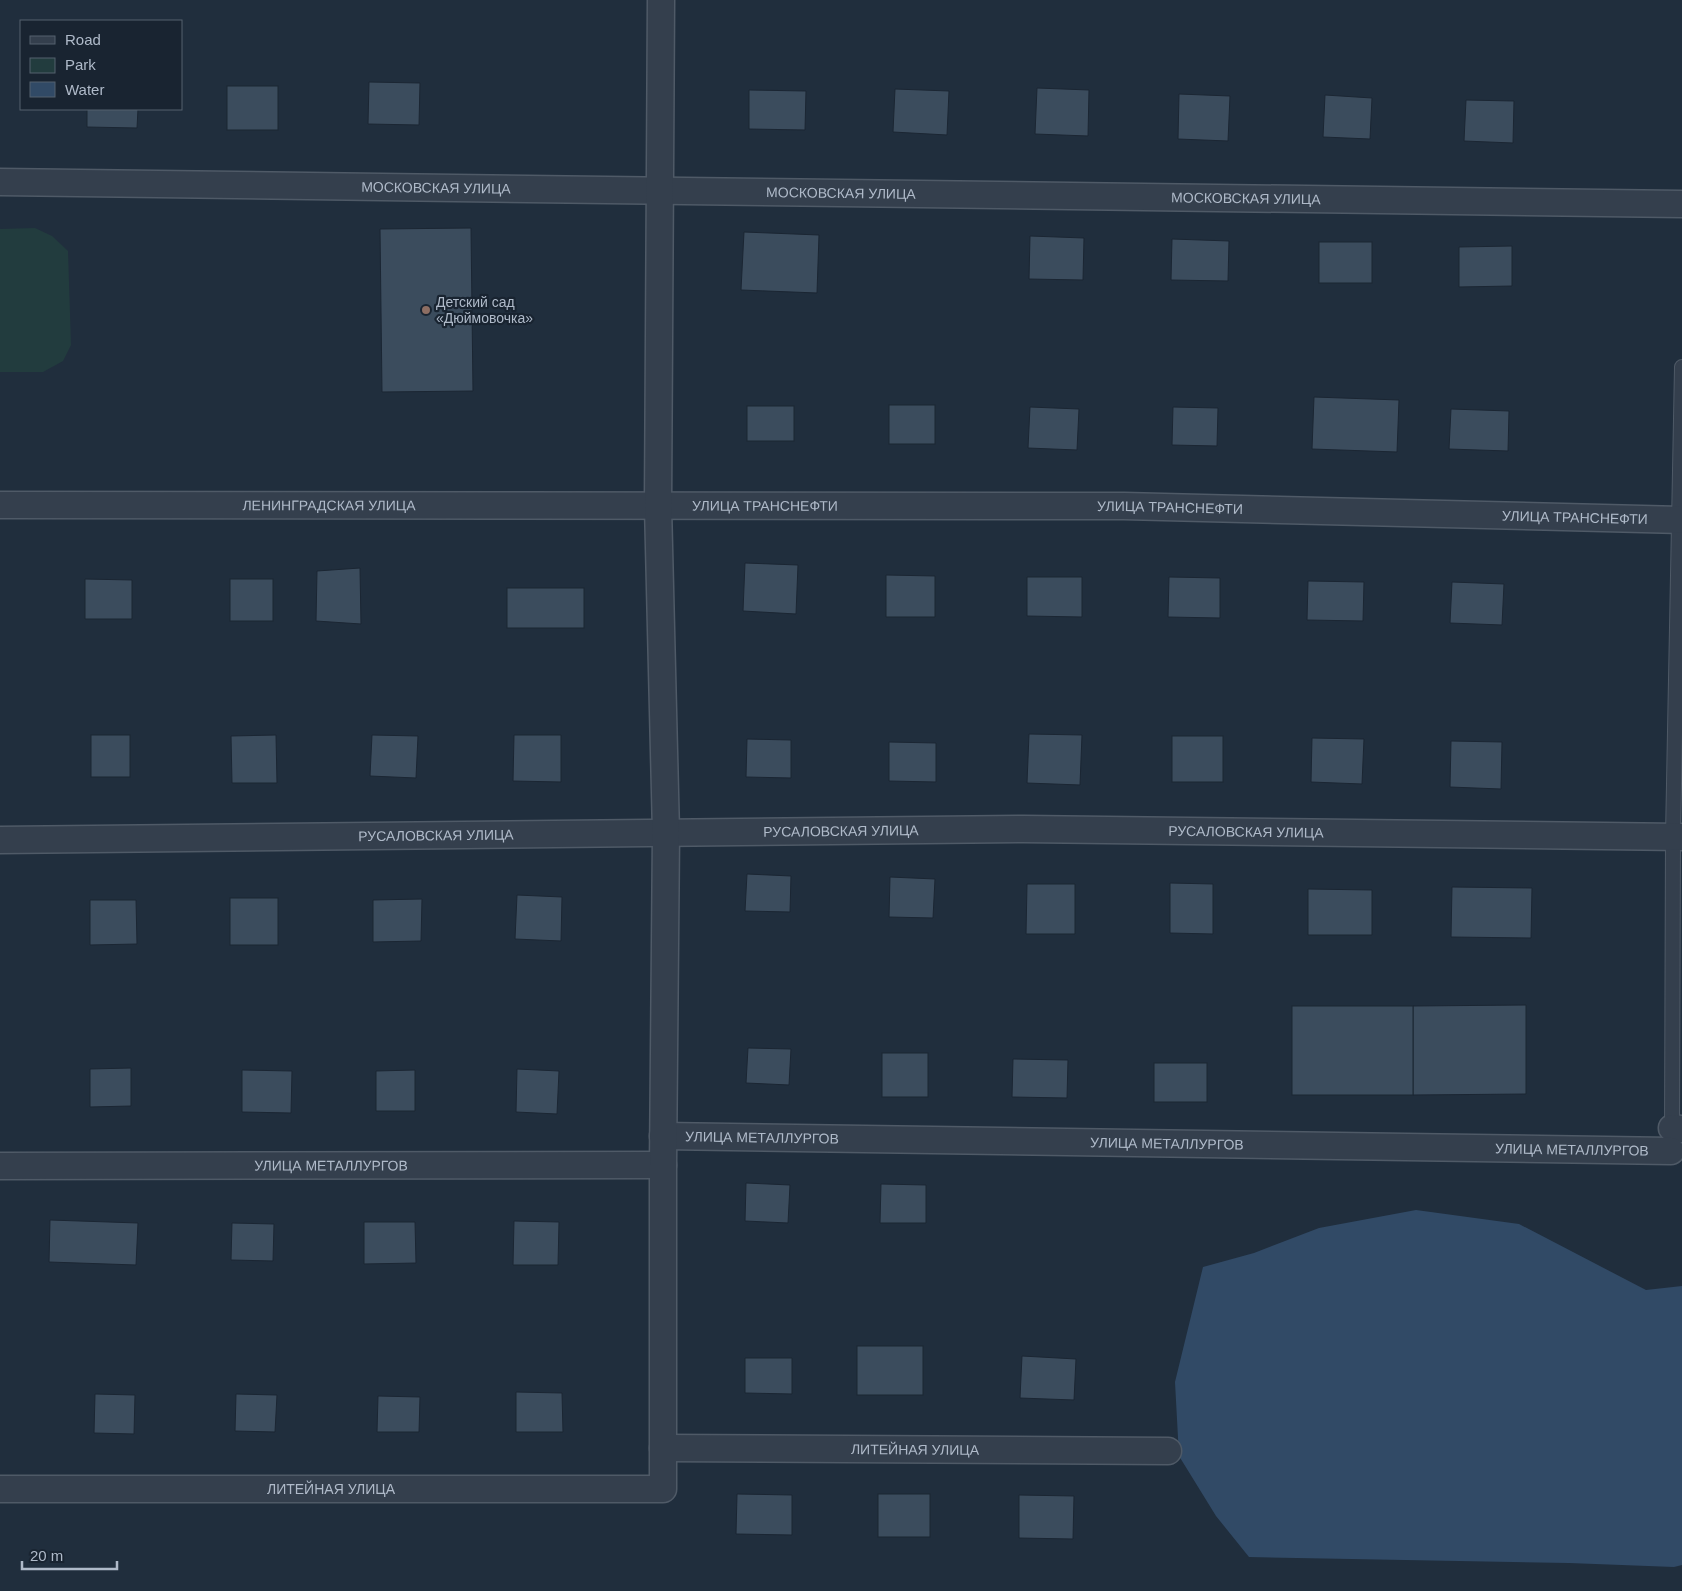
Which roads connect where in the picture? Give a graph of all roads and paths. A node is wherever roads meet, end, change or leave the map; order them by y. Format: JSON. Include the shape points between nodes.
{"nodes":[{"id":1,"x":661,"y":0,"type":"edge"},
{"id":2,"x":0,"y":182,"type":"edge"},
{"id":3,"x":659,"y":190,"type":"junction"},
{"id":4,"x":1682,"y":204,"type":"edge"},
{"id":5,"x":1682,"y":367,"type":"edge"},
{"id":6,"x":0,"y":505,"type":"edge"},
{"id":7,"x":658,"y":506,"type":"junction"},
{"id":8,"x":1680,"y":520,"type":"edge"},
{"id":9,"x":666,"y":833,"type":"junction"},
{"id":10,"x":1678,"y":837,"type":"edge"},
{"id":11,"x":0,"y":840,"type":"edge"},
{"id":12,"x":663,"y":1136,"type":"junction"},
{"id":13,"x":1675,"y":1136,"type":"edge"},
{"id":14,"x":663,"y":1164,"type":"junction"},
{"id":15,"x":0,"y":1166,"type":"edge"},
{"id":16,"x":663,"y":1448,"type":"junction"},
{"id":17,"x":1168,"y":1451,"type":"dead end"},
{"id":18,"x":0,"y":1489,"type":"edge"}],
"edges":[{"from":1,"to":3,"type":"street"},
{"from":2,"to":3,"type":"street","name":"МОСКОВСКАЯ УЛИЦА"},
{"from":3,"to":4,"type":"street","name":"МОСКОВСКАЯ УЛИЦА"},
{"from":3,"to":7,"type":"street"},
{"from":5,"to":8,"type":"lane"},
{"from":6,"to":7,"type":"street","name":"ЛЕНИНГРАДСКАЯ УЛИЦА"},
{"from":7,"to":8,"type":"street","name":"УЛИЦА ТРАНСНЕФТИ","via":[[1124,506]]},
{"from":7,"to":9,"type":"street"},
{"from":8,"to":10,"type":"lane"},
{"from":9,"to":10,"type":"street","name":"РУСАЛОВСКАЯ УЛИЦА","via":[[1024,829]]},
{"from":9,"to":11,"type":"street","name":"РУСАЛОВСКАЯ УЛИЦА"},
{"from":9,"to":12,"type":"street"},
{"from":10,"to":13,"type":"lane"},
{"from":12,"to":13,"type":"street","name":"УЛИЦА МЕТАЛЛУРГОВ"},
{"from":12,"to":14,"type":"street"},
{"from":14,"to":15,"type":"street","name":"УЛИЦА МЕТАЛЛУРГОВ"},
{"from":14,"to":16,"type":"street"},
{"from":16,"to":17,"type":"street","name":"ЛИТЕЙНАЯ УЛИЦА"},
{"from":16,"to":18,"type":"street","name":"ЛИТЕЙНАЯ УЛИЦА","via":[[663,1489]]}]}
